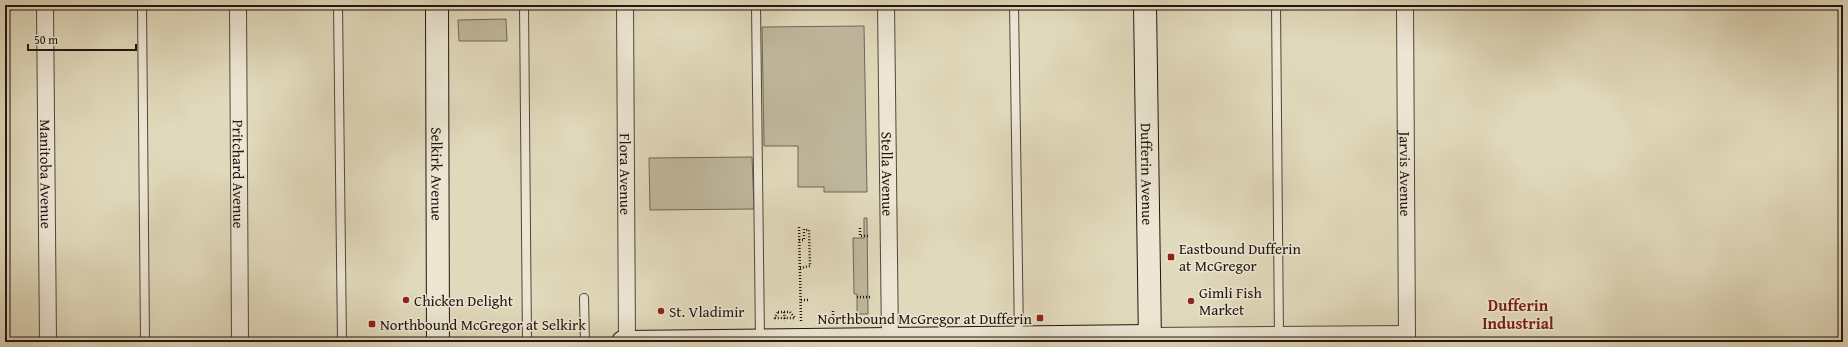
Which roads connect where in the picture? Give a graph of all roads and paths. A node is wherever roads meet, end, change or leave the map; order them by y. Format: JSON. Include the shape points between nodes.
{"nodes":[{"id":1,"x":45,"y":5,"type":"edge"},
{"id":2,"x":142,"y":5,"type":"edge"},
{"id":3,"x":238,"y":5,"type":"edge"},
{"id":4,"x":338,"y":5,"type":"edge"},
{"id":5,"x":436,"y":5,"type":"edge"},
{"id":6,"x":524,"y":5,"type":"edge"},
{"id":7,"x":625,"y":5,"type":"edge"},
{"id":8,"x":756,"y":5,"type":"edge"},
{"id":9,"x":886,"y":5,"type":"edge"},
{"id":10,"x":1014,"y":5,"type":"edge"},
{"id":11,"x":1145,"y":5,"type":"edge"},
{"id":12,"x":1276,"y":5,"type":"edge"},
{"id":13,"x":1405,"y":5,"type":"edge"},
{"id":14,"x":799,"y":227,"type":"dead end"},
{"id":15,"x":860,"y":228,"type":"dead end"},
{"id":16,"x":869,"y":236,"type":"dead end"},
{"id":17,"x":799,"y":240,"type":"junction"},
{"id":18,"x":800,"y":268,"type":"junction"},
{"id":19,"x":857,"y":297,"type":"dead end"},
{"id":20,"x":870,"y":297,"type":"dead end"},
{"id":21,"x":584,"y":298,"type":"dead end"},
{"id":22,"x":801,"y":300,"type":"junction"},
{"id":23,"x":809,"y":300,"type":"dead end"},
{"id":24,"x":833,"y":311,"type":"dead end"},
{"id":25,"x":784,"y":312,"type":"junction"},
{"id":26,"x":785,"y":320,"type":"junction"},
{"id":27,"x":801,"y":321,"type":"dead end"},
{"id":28,"x":833,"y":321,"type":"dead end"},
{"id":29,"x":1279,"y":338,"type":"edge"},
{"id":30,"x":1406,"y":338,"type":"edge"},
{"id":31,"x":1019,"y":339,"type":"edge"},
{"id":32,"x":1150,"y":339,"type":"edge"},
{"id":33,"x":760,"y":340,"type":"junction"},
{"id":34,"x":890,"y":341,"type":"edge"},
{"id":35,"x":48,"y":342,"type":"edge"},
{"id":36,"x":145,"y":342,"type":"edge"},
{"id":37,"x":240,"y":342,"type":"edge"},
{"id":38,"x":342,"y":342,"type":"edge"},
{"id":39,"x":438,"y":342,"type":"edge"},
{"id":40,"x":527,"y":342,"type":"edge"},
{"id":41,"x":585,"y":342,"type":"edge"},
{"id":42,"x":623,"y":342,"type":"edge"},
{"id":43,"x":627,"y":342,"type":"edge"}],
"edges":[{"from":1,"to":35,"type":"street","name":"Manitoba Avenue"},
{"from":2,"to":36,"type":"lane"},
{"from":3,"to":37,"type":"street","name":"Pritchard Avenue"},
{"from":4,"to":38,"type":"lane"},
{"from":5,"to":39,"type":"main road","name":"Selkirk Avenue"},
{"from":6,"to":40,"type":"lane"},
{"from":7,"to":43,"type":"street","name":"Flora Avenue"},
{"from":8,"to":33,"type":"lane"},
{"from":9,"to":34,"type":"street","name":"Stella Avenue"},
{"from":10,"to":31,"type":"lane"},
{"from":11,"to":32,"type":"main road","name":"Dufferin Avenue"},
{"from":12,"to":29,"type":"lane"},
{"from":13,"to":30,"type":"street","name":"Jarvis Avenue"},
{"from":14,"to":17,"type":"path"},
{"from":15,"to":16,"type":"path","via":[[860,236]]},
{"from":17,"to":18,"type":"path"},
{"from":17,"to":18,"type":"path","via":[[804,240],[804,229],[809,230],[810,266]]},
{"from":18,"to":22,"type":"path"},
{"from":19,"to":20,"type":"path"},
{"from":21,"to":41,"type":"lane"},
{"from":22,"to":23,"type":"path"},
{"from":22,"to":27,"type":"path"},
{"from":24,"to":28,"type":"path"},
{"from":25,"to":26,"type":"path"},
{"from":25,"to":26,"type":"path","via":[[778,312],[775,318]]},
{"from":25,"to":26,"type":"path","via":[[790,312],[795,318]]},
{"from":29,"to":30,"type":"street"},
{"from":29,"to":32,"type":"street"},
{"from":31,"to":32,"type":"main road"},
{"from":31,"to":34,"type":"main road"},
{"from":33,"to":34,"type":"main road"},
{"from":33,"to":43,"type":"main road"},
{"from":42,"to":43,"type":"main road"}]}
